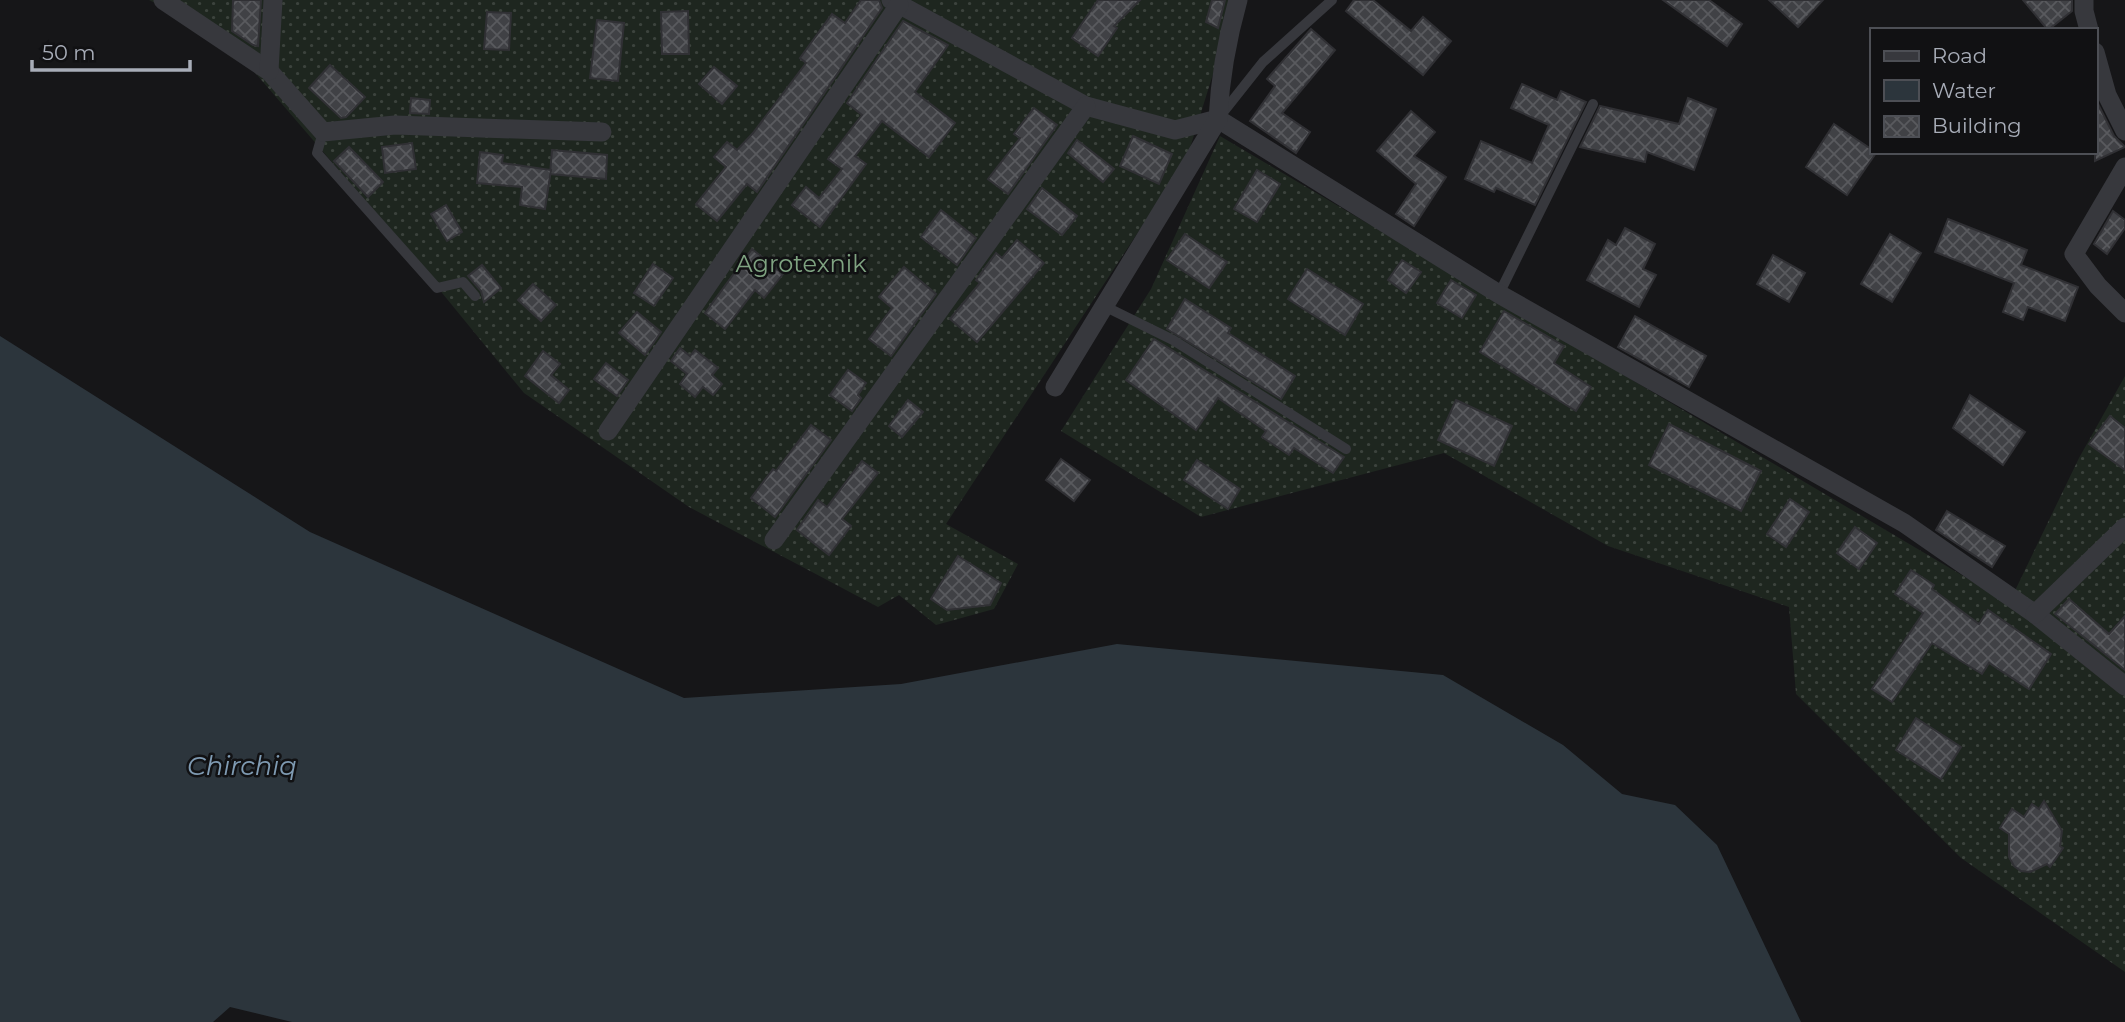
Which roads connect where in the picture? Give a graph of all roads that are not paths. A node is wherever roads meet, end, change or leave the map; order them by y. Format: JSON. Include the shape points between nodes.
{"nodes":[{"id":1,"x":163,"y":0,"type":"edge"},
{"id":2,"x":273,"y":0,"type":"edge"},
{"id":3,"x":1238,"y":0,"type":"edge"},
{"id":4,"x":1332,"y":0,"type":"edge"},
{"id":5,"x":2084,"y":0,"type":"edge"},
{"id":6,"x":895,"y":3,"type":"edge"},
{"id":7,"x":2088,"y":28,"type":"edge"},
{"id":8,"x":2097,"y":59,"type":"edge"},
{"id":9,"x":269,"y":71,"type":"junction"},
{"id":10,"x":1593,"y":104,"type":"dead end"},
{"id":11,"x":1086,"y":106,"type":"junction"},
{"id":12,"x":1218,"y":119,"type":"junction"},
{"id":13,"x":2125,"y":131,"type":"edge"},
{"id":14,"x":323,"y":132,"type":"junction"},
{"id":15,"x":602,"y":132,"type":"dead end"},
{"id":16,"x":2125,"y":167,"type":"edge"},
{"id":17,"x":1499,"y":294,"type":"junction"},
{"id":18,"x":475,"y":296,"type":"dead end"},
{"id":19,"x":1104,"y":306,"type":"junction"},
{"id":20,"x":2125,"y":313,"type":"edge"},
{"id":21,"x":1055,"y":387,"type":"dead end"},
{"id":22,"x":608,"y":431,"type":"dead end"},
{"id":23,"x":1346,"y":449,"type":"dead end"},
{"id":24,"x":2125,"y":527,"type":"edge"},
{"id":25,"x":774,"y":540,"type":"dead end"},
{"id":26,"x":2035,"y":614,"type":"junction"},
{"id":27,"x":2125,"y":686,"type":"edge"}],
"edges":[{"from":1,"to":9,"type":"street"},
{"from":2,"to":9,"type":"street"},
{"from":3,"to":12,"type":"street","via":[[1220,80]]},
{"from":4,"to":12,"type":"lane","via":[[1263,62]]},
{"from":5,"to":7,"type":"street"},
{"from":6,"to":11,"type":"street"},
{"from":6,"to":22,"type":"street"},
{"from":8,"to":13,"type":"street","via":[[2107,95]]},
{"from":9,"to":14,"type":"street"},
{"from":10,"to":17,"type":"lane"},
{"from":11,"to":12,"type":"street","via":[[1175,130]]},
{"from":11,"to":25,"type":"street"},
{"from":12,"to":17,"type":"street"},
{"from":12,"to":19,"type":"street"},
{"from":14,"to":15,"type":"street","via":[[394,125]]},
{"from":14,"to":18,"type":"lane","via":[[317,153],[437,288],[463,282]]},
{"from":16,"to":20,"type":"street","via":[[2074,254]]},
{"from":17,"to":26,"type":"street","via":[[1904,523]]},
{"from":19,"to":21,"type":"street"},
{"from":19,"to":23,"type":"lane","via":[[1173,340]]},
{"from":24,"to":26,"type":"street"},
{"from":26,"to":27,"type":"street"}]}
